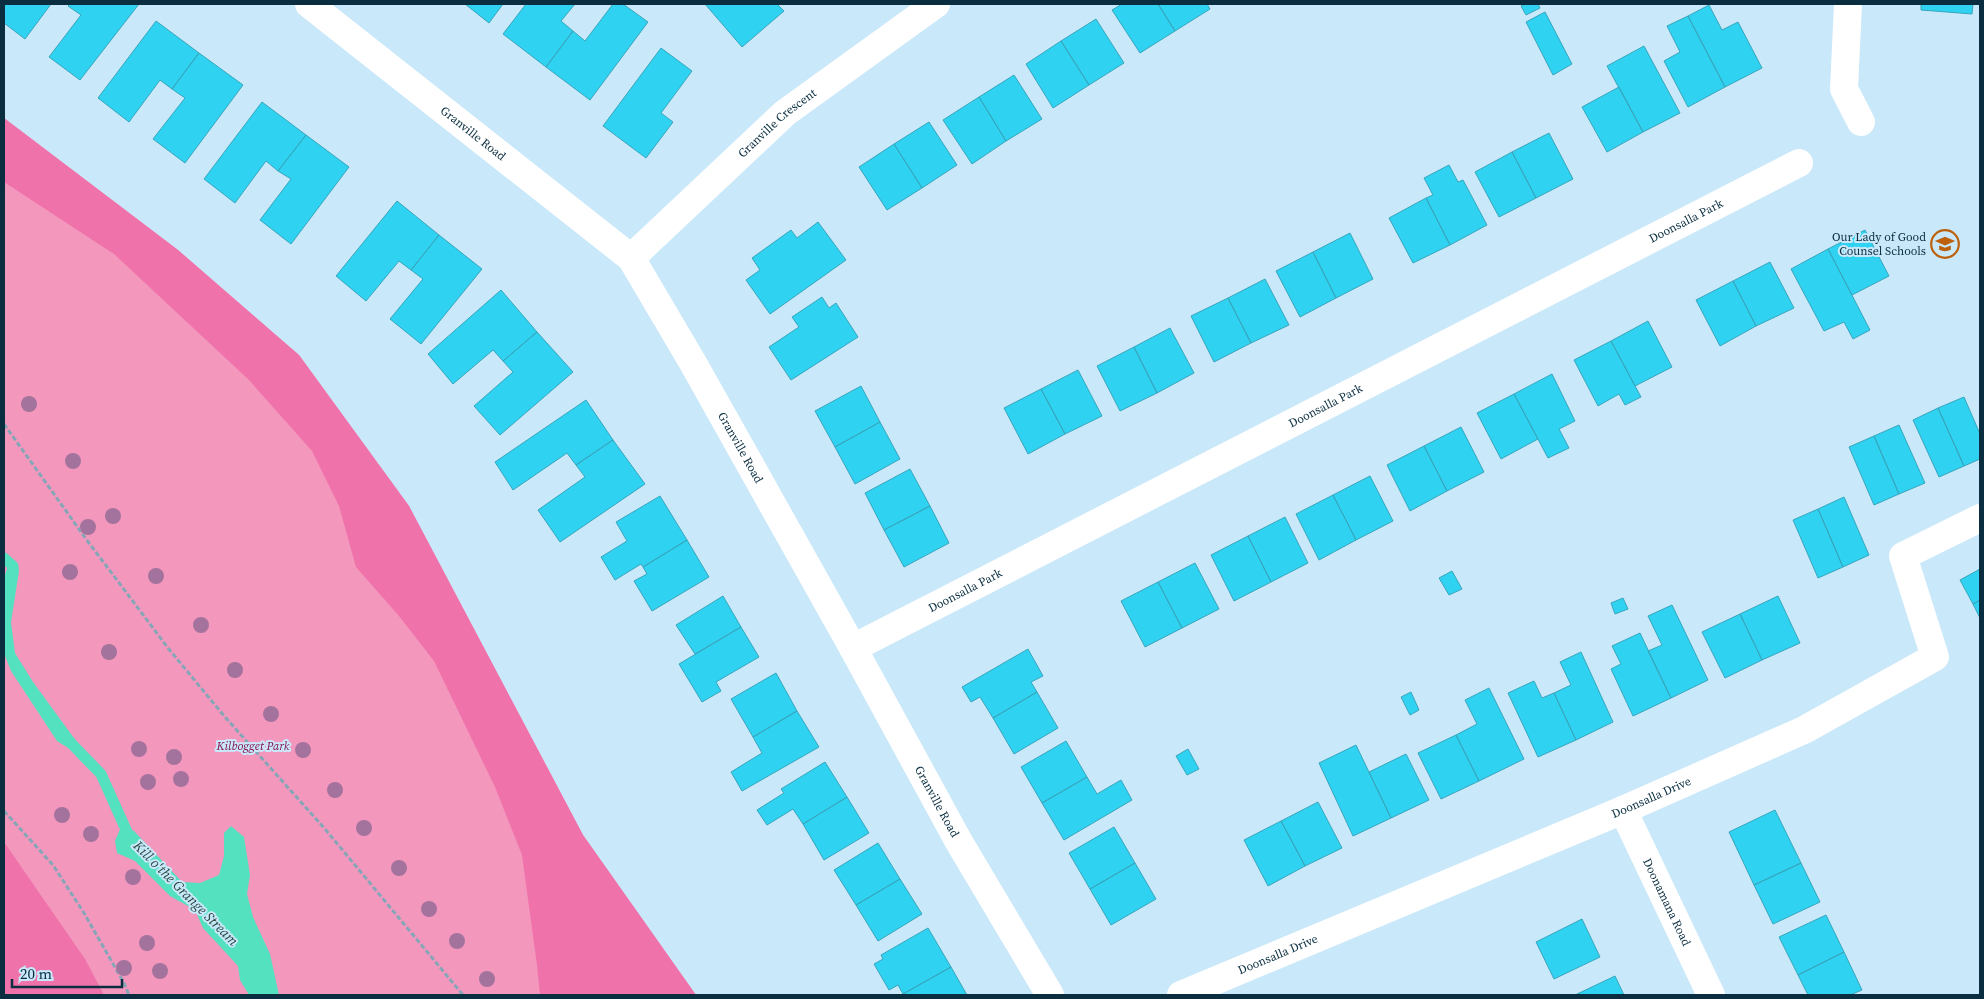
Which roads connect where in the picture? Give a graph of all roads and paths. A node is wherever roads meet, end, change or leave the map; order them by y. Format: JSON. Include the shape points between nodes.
{"nodes":[{"id":1,"x":309,"y":4,"type":"edge"},
{"id":2,"x":936,"y":4,"type":"edge"},
{"id":3,"x":1848,"y":4,"type":"edge"},
{"id":4,"x":1861,"y":122,"type":"dead end"},
{"id":5,"x":1799,"y":163,"type":"dead end"},
{"id":6,"x":631,"y":258,"type":"junction"},
{"id":7,"x":4,"y":424,"type":"edge"},
{"id":8,"x":1980,"y":518,"type":"edge"},
{"id":9,"x":853,"y":648,"type":"junction"},
{"id":10,"x":1623,"y":810,"type":"junction"},
{"id":11,"x":4,"y":811,"type":"edge"},
{"id":12,"x":129,"y":995,"type":"edge"},
{"id":13,"x":463,"y":995,"type":"edge"},
{"id":14,"x":1050,"y":995,"type":"edge"},
{"id":15,"x":1181,"y":995,"type":"edge"},
{"id":16,"x":1711,"y":995,"type":"edge"}],
"edges":[{"from":1,"to":6,"type":"street","name":"Granville Road"},
{"from":2,"to":6,"type":"street","name":"Granville Crescent","via":[[785,113]]},
{"from":3,"to":4,"type":"street","via":[[1844,89]]},
{"from":5,"to":9,"type":"street","name":"Doonsalla Park"},
{"from":6,"to":9,"type":"street","name":"Granville Road"},
{"from":7,"to":13,"type":"path","via":[[168,648]]},
{"from":8,"to":10,"type":"street","name":"Doonsalla Drive","via":[[1903,556],[1935,658],[1804,730]]},
{"from":9,"to":14,"type":"street","name":"Granville Road","via":[[959,842]]},
{"from":10,"to":15,"type":"street","name":"Doonsalla Drive"},
{"from":10,"to":16,"type":"street","name":"Doonamana Road"},
{"from":11,"to":12,"type":"path","via":[[53,865],[84,913]]}]}
